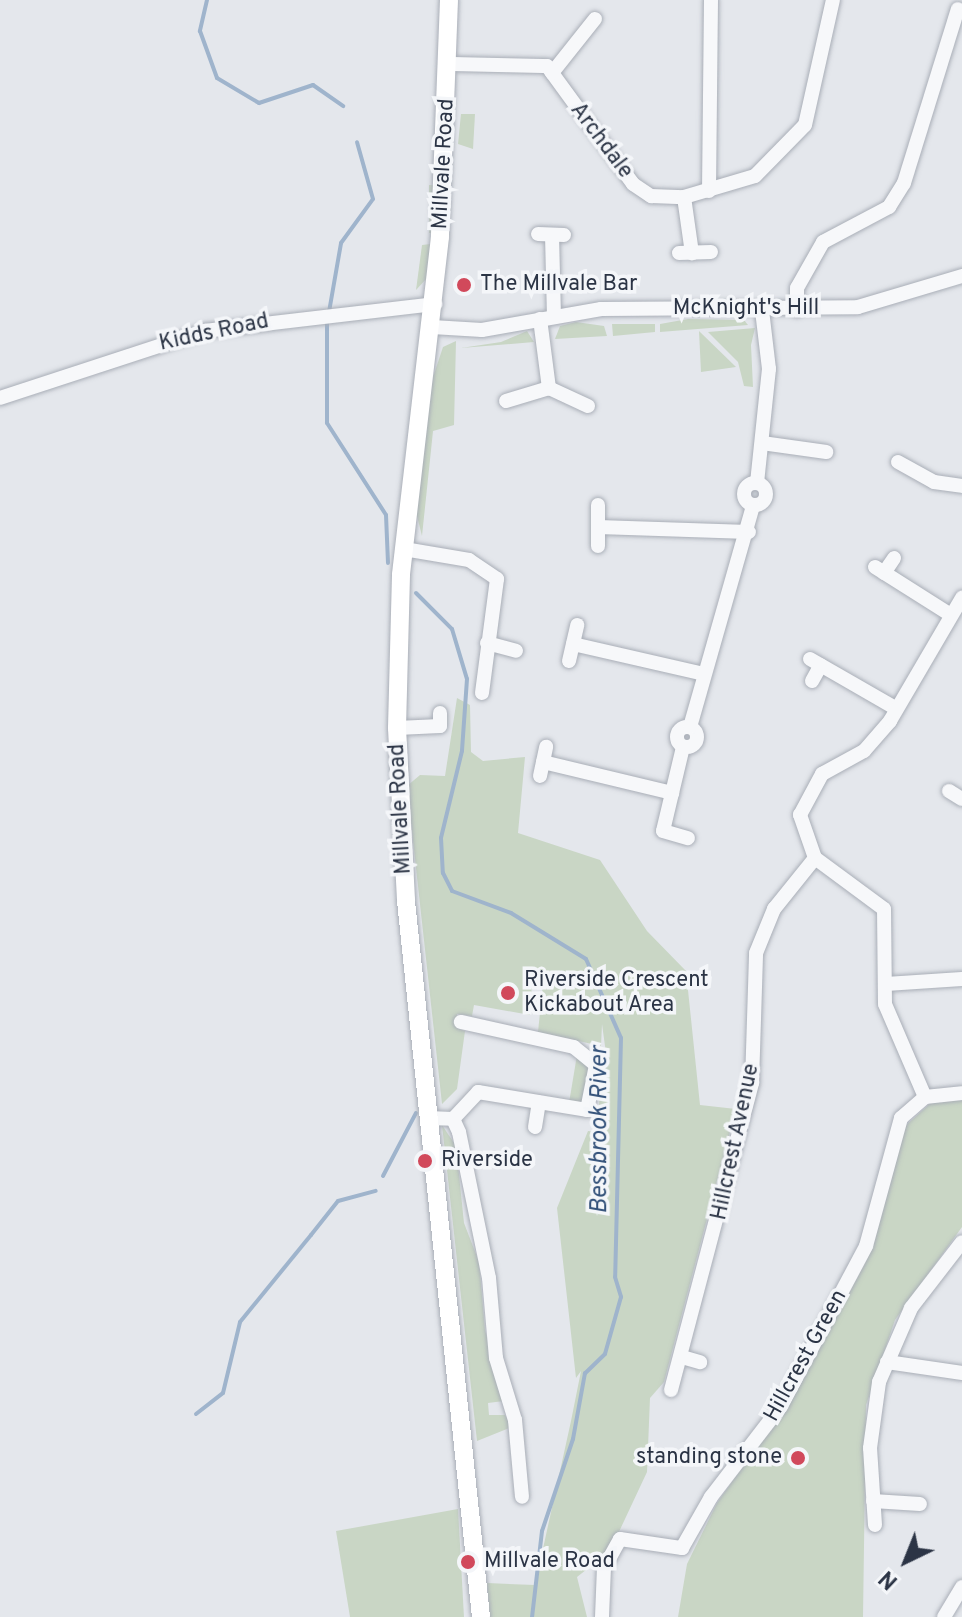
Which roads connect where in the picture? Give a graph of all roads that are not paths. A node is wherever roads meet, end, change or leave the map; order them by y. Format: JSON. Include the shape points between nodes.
{"nodes":[{"id":1,"x":449,"y":0,"type":"edge"},
{"id":2,"x":711,"y":0,"type":"edge"},
{"id":3,"x":833,"y":0,"type":"edge"},
{"id":4,"x":958,"y":9,"type":"dead end"},
{"id":5,"x":595,"y":19,"type":"dead end"},
{"id":6,"x":448,"y":64,"type":"junction"},
{"id":7,"x":552,"y":73,"type":"junction"},
{"id":8,"x":709,"y":191,"type":"junction"},
{"id":9,"x":684,"y":197,"type":"junction"},
{"id":10,"x":551,"y":235,"type":"dead end"},
{"id":11,"x":711,"y":252,"type":"dead end"},
{"id":12,"x":962,"y":276,"type":"edge"},
{"id":13,"x":435,"y":304,"type":"junction"},
{"id":14,"x":762,"y":310,"type":"junction"},
{"id":15,"x":797,"y":310,"type":"junction"},
{"id":16,"x":547,"y":318,"type":"junction"},
{"id":17,"x":432,"y":327,"type":"junction"},
{"id":18,"x":549,"y":388,"type":"junction"},
{"id":19,"x":0,"y":398,"type":"edge"},
{"id":20,"x":506,"y":401,"type":"dead end"},
{"id":21,"x":588,"y":406,"type":"dead end"},
{"id":22,"x":762,"y":443,"type":"junction"},
{"id":23,"x":826,"y":452,"type":"dead end"},
{"id":24,"x":898,"y":462,"type":"dead end"},
{"id":25,"x":962,"y":486,"type":"edge"},
{"id":26,"x":598,"y":505,"type":"dead end"},
{"id":27,"x":598,"y":527,"type":"junction"},
{"id":28,"x":749,"y":532,"type":"junction"},
{"id":29,"x":598,"y":546,"type":"dead end"},
{"id":30,"x":404,"y":549,"type":"junction"},
{"id":31,"x":894,"y":558,"type":"dead end"},
{"id":32,"x":962,"y":598,"type":"edge"},
{"id":33,"x":951,"y":615,"type":"junction"},
{"id":34,"x":577,"y":625,"type":"dead end"},
{"id":35,"x":487,"y":643,"type":"junction"},
{"id":36,"x":573,"y":644,"type":"junction"},
{"id":37,"x":516,"y":651,"type":"dead end"},
{"id":38,"x":569,"y":661,"type":"dead end"},
{"id":39,"x":700,"y":673,"type":"junction"},
{"id":40,"x":812,"y":681,"type":"dead end"},
{"id":41,"x":482,"y":693,"type":"dead end"},
{"id":42,"x":897,"y":709,"type":"junction"},
{"id":43,"x":440,"y":713,"type":"dead end"},
{"id":44,"x":397,"y":728,"type":"junction"},
{"id":45,"x":543,"y":762,"type":"dead end"},
{"id":46,"x":672,"y":793,"type":"junction"},
{"id":47,"x":688,"y":838,"type":"dead end"},
{"id":48,"x":815,"y":858,"type":"junction"},
{"id":49,"x":962,"y":979,"type":"edge"},
{"id":50,"x":886,"y":984,"type":"junction"},
{"id":51,"x":461,"y":1022,"type":"dead end"},
{"id":52,"x":962,"y":1093,"type":"edge"},
{"id":53,"x":925,"y":1097,"type":"junction"},
{"id":54,"x":539,"y":1102,"type":"junction"},
{"id":55,"x":428,"y":1118,"type":"junction"},
{"id":56,"x":453,"y":1119,"type":"junction"},
{"id":57,"x":535,"y":1127,"type":"dead end"},
{"id":58,"x":962,"y":1242,"type":"edge"},
{"id":59,"x":682,"y":1357,"type":"junction"},
{"id":60,"x":700,"y":1362,"type":"dead end"},
{"id":61,"x":887,"y":1362,"type":"junction"},
{"id":62,"x":962,"y":1373,"type":"edge"},
{"id":63,"x":671,"y":1390,"type":"dead end"},
{"id":64,"x":522,"y":1497,"type":"dead end"},
{"id":65,"x":873,"y":1501,"type":"junction"},
{"id":66,"x":920,"y":1504,"type":"dead end"},
{"id":67,"x":875,"y":1525,"type":"dead end"},
{"id":68,"x":962,"y":1587,"type":"edge"},
{"id":69,"x":481,"y":1617,"type":"edge"},
{"id":70,"x":602,"y":1617,"type":"edge"},
{"id":71,"x":944,"y":1617,"type":"edge"}],
"edges":[{"from":1,"to":6,"type":"main road","name":"Millvale Road"},
{"from":2,"to":8,"type":"street"},
{"from":3,"to":8,"type":"street","name":"Archdale","via":[[805,125],[755,176]]},
{"from":4,"to":15,"type":"street","via":[[904,183],[889,207],[823,242],[803,274]]},
{"from":5,"to":7,"type":"street","via":[[592,37]]},
{"from":6,"to":7,"type":"street","via":[[535,63]]},
{"from":6,"to":13,"type":"main road","name":"Millvale Road"},
{"from":7,"to":9,"type":"street","name":"Archdale","via":[[633,184],[651,196]]},
{"from":8,"to":9,"type":"street","name":"Archdale"},
{"from":9,"to":11,"type":"street","via":[[685,253]]},
{"from":10,"to":16,"type":"street"},
{"from":12,"to":15,"type":"street","name":"McKnight's Hill","via":[[906,297]]},
{"from":13,"to":17,"type":"main road","name":"Millvale Road"},
{"from":13,"to":19,"type":"street","name":"Kidds Road","via":[[354,310],[170,339]]},
{"from":14,"to":15,"type":"street","name":"McKnight's Hill"},
{"from":14,"to":16,"type":"street","name":"McKnight's Hill","via":[[601,309]]},
{"from":14,"to":22,"type":"street","via":[[769,369]]},
{"from":16,"to":17,"type":"street","name":"McKnight's Hill","via":[[482,330]]},
{"from":16,"to":18,"type":"street"},
{"from":17,"to":30,"type":"main road","name":"Millvale Road"},
{"from":18,"to":20,"type":"street"},
{"from":18,"to":21,"type":"street"},
{"from":22,"to":23,"type":"street"},
{"from":22,"to":28,"type":"street","via":[[757,483],[743,494],[753,506]]},
{"from":24,"to":25,"type":"street","via":[[934,482]]},
{"from":26,"to":27,"type":"street"},
{"from":27,"to":28,"type":"street"},
{"from":27,"to":29,"type":"street"},
{"from":28,"to":39,"type":"street"},
{"from":30,"to":35,"type":"street","via":[[469,560],[492,572],[498,593]]},
{"from":30,"to":44,"type":"main road","name":"Millvale Road"},
{"from":31,"to":33,"type":"street","via":[[879,570]]},
{"from":32,"to":33,"type":"street"},
{"from":33,"to":42,"type":"street"},
{"from":34,"to":36,"type":"street"},
{"from":35,"to":37,"type":"street"},
{"from":35,"to":41,"type":"street"},
{"from":36,"to":38,"type":"street"},
{"from":36,"to":39,"type":"street"},
{"from":39,"to":46,"type":"street","via":[[690,727],[677,736],[683,747]]},
{"from":40,"to":42,"type":"street","via":[[816,662]]},
{"from":42,"to":48,"type":"street","via":[[873,743],[822,774],[803,799],[800,830]]},
{"from":43,"to":44,"type":"street","via":[[440,726]]},
{"from":44,"to":55,"type":"main road","name":"Millvale Road"},
{"from":45,"to":46,"type":"street"},
{"from":46,"to":47,"type":"street","via":[[663,831]]},
{"from":48,"to":50,"type":"street","via":[[884,909]]},
{"from":48,"to":59,"type":"street","name":"Hillcrest Avenue","via":[[774,909],[756,953],[752,1083]]},
{"from":49,"to":50,"type":"street"},
{"from":50,"to":53,"type":"street","via":[[889,1021]]},
{"from":51,"to":54,"type":"street","via":[[590,1055],[596,1065],[587,1110]]},
{"from":52,"to":53,"type":"street"},
{"from":53,"to":70,"type":"street","name":"Hillcrest Green","via":[[901,1118],[866,1246],[781,1406],[711,1497],[682,1548],[620,1539],[604,1568]]},
{"from":54,"to":56,"type":"street","via":[[472,1093]]},
{"from":54,"to":57,"type":"street"},
{"from":55,"to":56,"type":"street"},
{"from":55,"to":69,"type":"main road","name":"Millvale Road"},
{"from":56,"to":64,"type":"street","via":[[489,1278],[496,1358],[515,1420]]},
{"from":58,"to":61,"type":"street","via":[[911,1308]]},
{"from":59,"to":60,"type":"street"},
{"from":59,"to":63,"type":"street","name":"Hillcrest Avenue"},
{"from":61,"to":62,"type":"street"},
{"from":61,"to":65,"type":"street","via":[[872,1427]]},
{"from":65,"to":66,"type":"street"},
{"from":65,"to":67,"type":"street"},
{"from":68,"to":71,"type":"street"}]}
